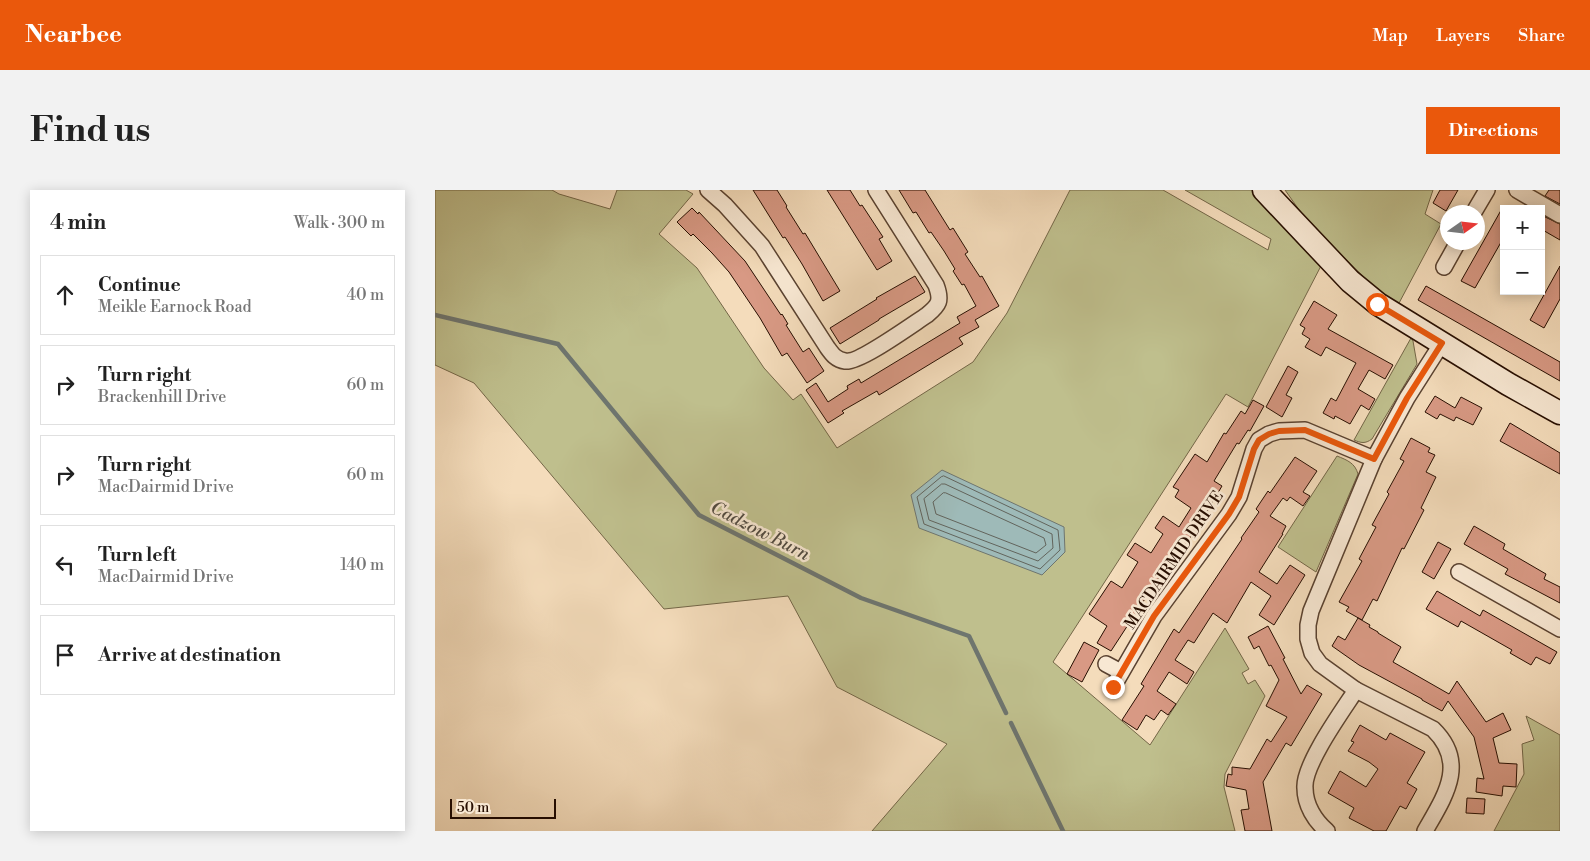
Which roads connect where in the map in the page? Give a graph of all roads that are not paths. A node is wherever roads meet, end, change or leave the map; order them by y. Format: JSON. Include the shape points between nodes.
{"nodes":[{"id":1,"x":708,"y":190,"type":"edge"},
{"id":2,"x":876,"y":190,"type":"edge"},
{"id":3,"x":1263,"y":190,"type":"edge"},
{"id":4,"x":1487,"y":190,"type":"edge"},
{"id":5,"x":1517,"y":190,"type":"edge"},
{"id":6,"x":1538,"y":196,"type":"edge"},
{"id":7,"x":1478,"y":205,"type":"edge"},
{"id":8,"x":1560,"y":215,"type":"edge"},
{"id":9,"x":1453,"y":250,"type":"edge"},
{"id":10,"x":1444,"y":267,"type":"dead end"},
{"id":11,"x":1442,"y":343,"type":"junction"},
{"id":12,"x":1560,"y":413,"type":"edge"},
{"id":13,"x":1374,"y":459,"type":"junction"},
{"id":14,"x":1459,"y":572,"type":"dead end"},
{"id":15,"x":1560,"y":629,"type":"edge"},
{"id":16,"x":1106,"y":664,"type":"dead end"},
{"id":17,"x":1121,"y":672,"type":"junction"},
{"id":18,"x":1113,"y":687,"type":"dead end"},
{"id":19,"x":1356,"y":690,"type":"junction"},
{"id":20,"x":1327,"y":831,"type":"edge"},
{"id":21,"x":1425,"y":831,"type":"edge"}],
"edges":[{"from":1,"to":2,"type":"street","via":[[762,246],[827,347],[836,358],[847,362],[860,358],[927,315],[939,302],[936,285]]},
{"from":3,"to":11,"type":"street","via":[[1350,281],[1377,304]]},
{"from":4,"to":7,"type":"street"},
{"from":5,"to":6,"type":"street"},
{"from":6,"to":8,"type":"street"},
{"from":9,"to":10,"type":"street"},
{"from":11,"to":12,"type":"street"},
{"from":11,"to":13,"type":"street"},
{"from":13,"to":17,"type":"street","name":"MACDAIRMID DRIVE","via":[[1305,430],[1279,431],[1259,440],[1239,497],[1229,514],[1154,616]]},
{"from":13,"to":19,"type":"street","via":[[1308,625],[1308,639],[1321,664]]},
{"from":14,"to":15,"type":"street"},
{"from":16,"to":17,"type":"street"},
{"from":17,"to":18,"type":"street","name":"MACDAIRMID DRIVE"},
{"from":19,"to":20,"type":"street","via":[[1318,750],[1304,787],[1309,807]]},
{"from":19,"to":21,"type":"street","via":[[1433,729],[1446,745],[1452,769],[1449,783]]}]}
